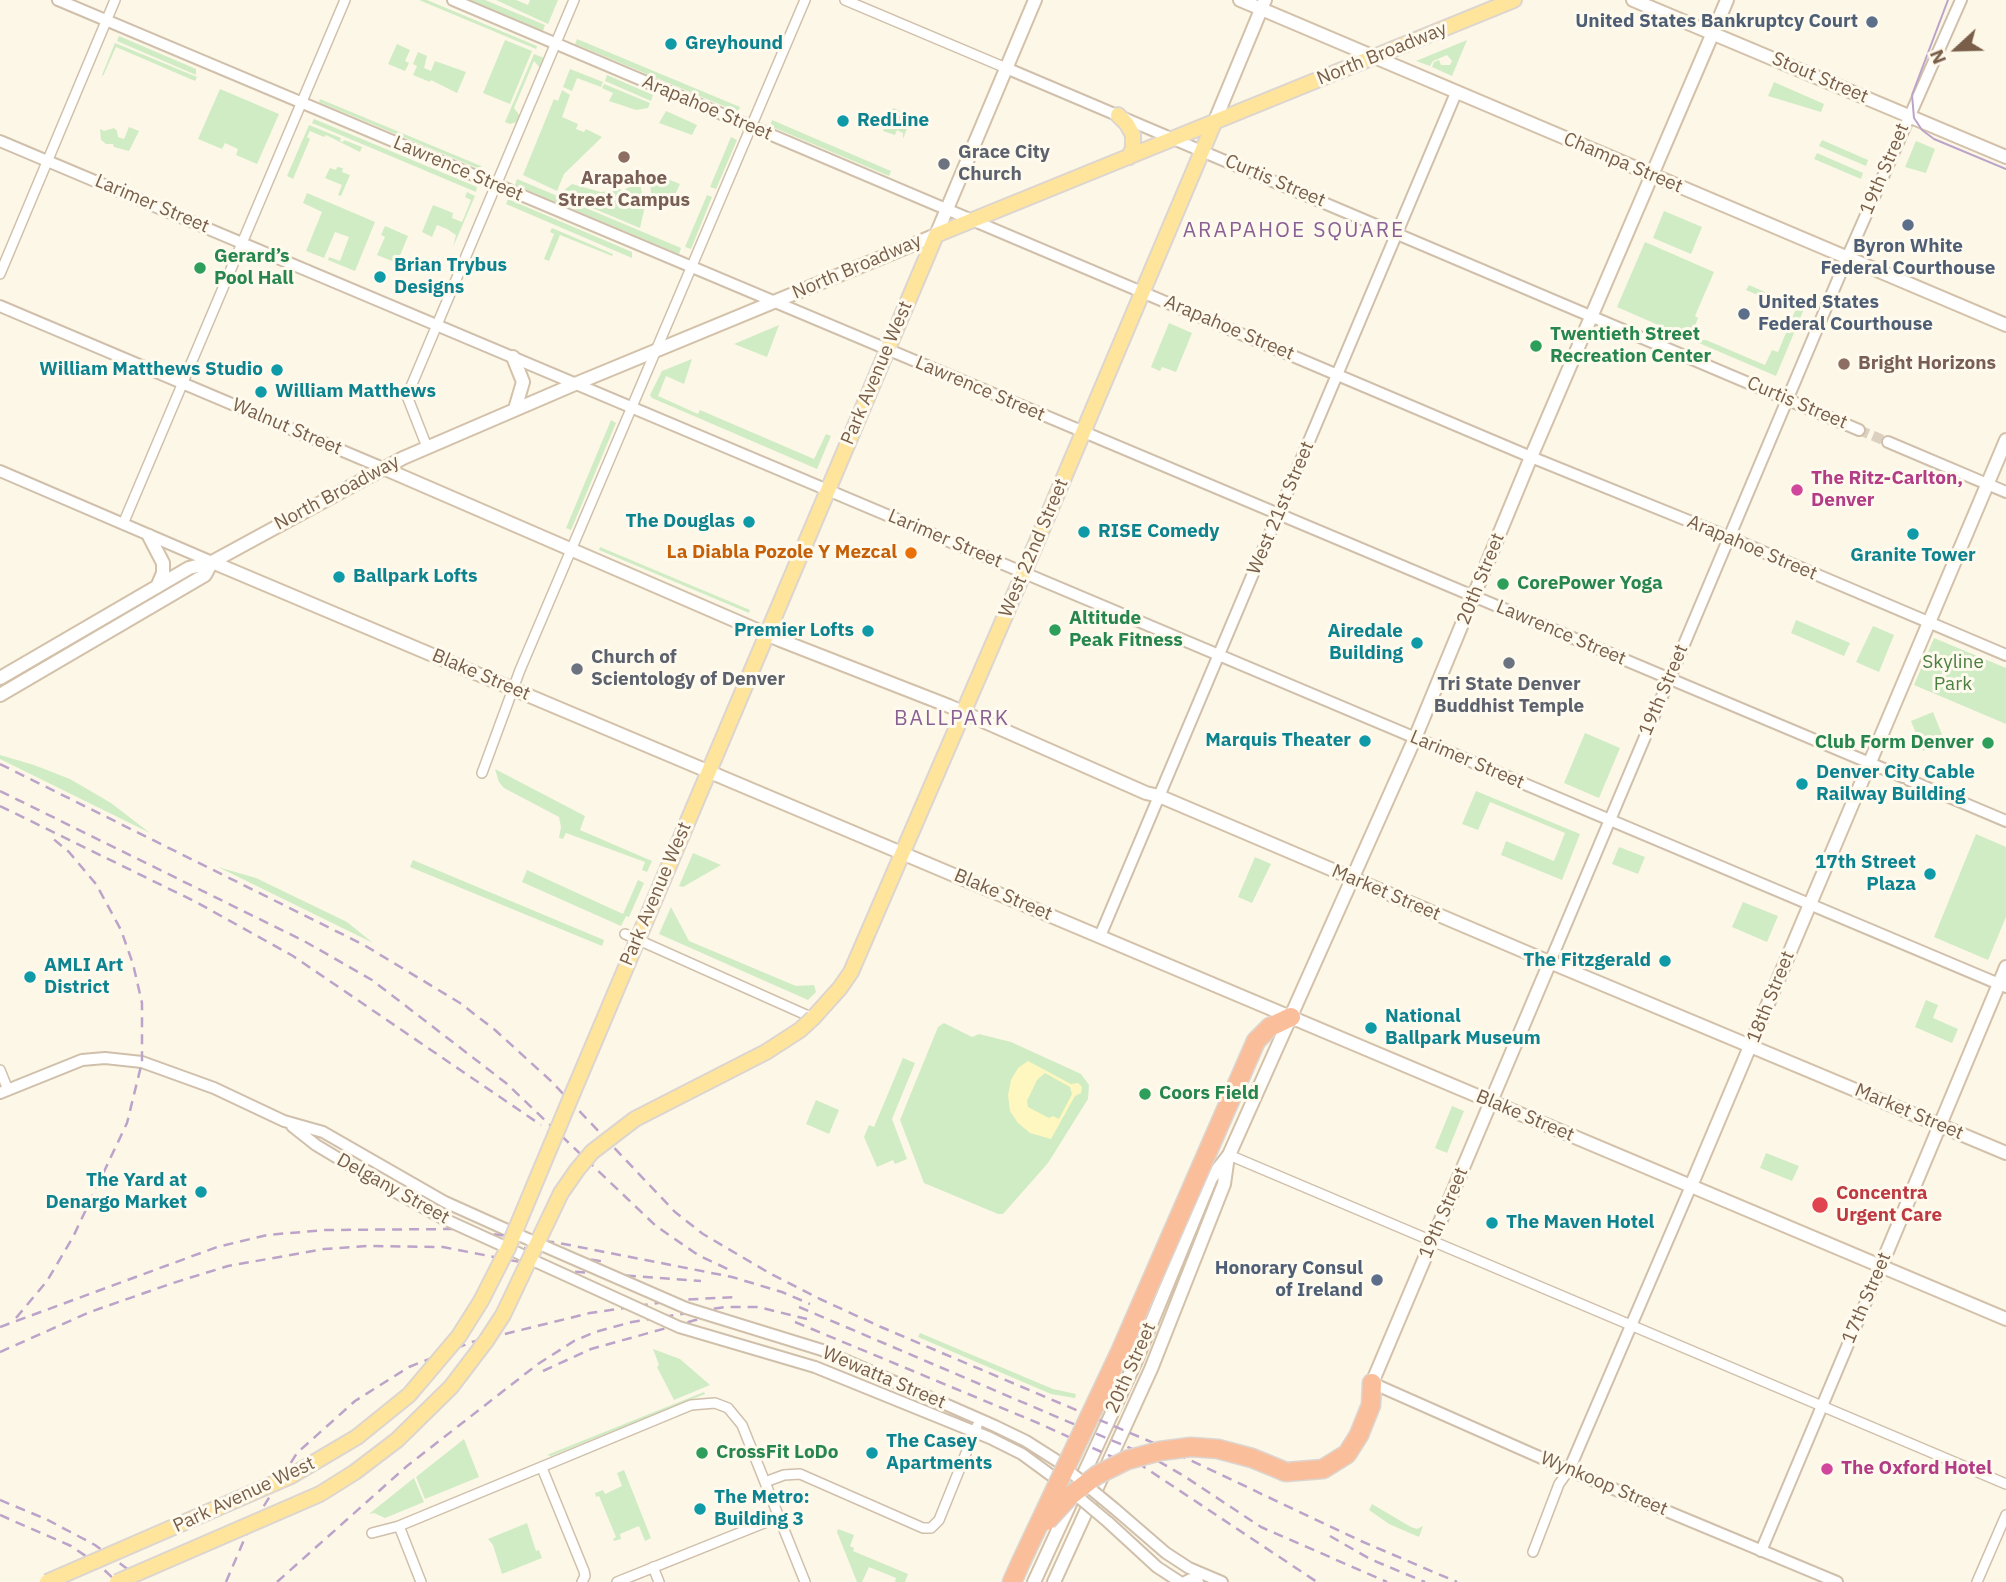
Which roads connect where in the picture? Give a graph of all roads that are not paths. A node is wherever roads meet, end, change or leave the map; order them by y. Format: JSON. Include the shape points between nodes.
{"nodes":[{"id":1,"x":58,"y":0,"type":"edge"},
{"id":2,"x":115,"y":0,"type":"edge"},
{"id":3,"x":345,"y":0,"type":"edge"},
{"id":4,"x":453,"y":0,"type":"edge"},
{"id":5,"x":575,"y":0,"type":"edge"},
{"id":6,"x":805,"y":0,"type":"edge"},
{"id":7,"x":845,"y":0,"type":"edge"},
{"id":8,"x":1035,"y":0,"type":"edge"},
{"id":9,"x":1240,"y":0,"type":"edge"},
{"id":10,"x":1514,"y":0,"type":"edge"},
{"id":11,"x":1633,"y":0,"type":"edge"},
{"id":12,"x":1727,"y":0,"type":"edge"},
{"id":13,"x":1961,"y":0,"type":"edge"},
{"id":14,"x":1263,"y":5,"type":"edge"},
{"id":15,"x":107,"y":21,"type":"junction"},
{"id":16,"x":1713,"y":33,"type":"junction"},
{"id":17,"x":556,"y":43,"type":"junction"},
{"id":18,"x":1375,"y":57,"type":"junction"},
{"id":19,"x":1006,"y":68,"type":"junction"},
{"id":20,"x":1456,"y":93,"type":"junction"},
{"id":21,"x":302,"y":103,"type":"junction"},
{"id":22,"x":1118,"y":115,"type":"junction"},
{"id":23,"x":1908,"y":116,"type":"junction"},
{"id":24,"x":1214,"y":123,"type":"junction"},
{"id":25,"x":751,"y":127,"type":"junction"},
{"id":26,"x":1174,"y":139,"type":"junction"},
{"id":27,"x":0,"y":141,"type":"edge"},
{"id":28,"x":1202,"y":150,"type":"junction"},
{"id":29,"x":1129,"y":157,"type":"junction"},
{"id":30,"x":2006,"y":157,"type":"edge"},
{"id":31,"x":48,"y":161,"type":"junction"},
{"id":32,"x":1652,"y":175,"type":"junction"},
{"id":33,"x":496,"y":186,"type":"junction"},
{"id":34,"x":947,"y":208,"type":"junction"},
{"id":35,"x":973,"y":220,"type":"junction"},
{"id":36,"x":1397,"y":233,"type":"junction"},
{"id":37,"x":936,"y":235,"type":"junction"},
{"id":38,"x":243,"y":243,"type":"junction"},
{"id":39,"x":1847,"y":258,"type":"junction"},
{"id":40,"x":692,"y":268,"type":"junction"},
{"id":41,"x":0,"y":274,"type":"edge"},
{"id":42,"x":1143,"y":292,"type":"junction"},
{"id":43,"x":773,"y":302,"type":"junction"},
{"id":44,"x":0,"y":306,"type":"edge"},
{"id":45,"x":1592,"y":316,"type":"junction"},
{"id":46,"x":437,"y":325,"type":"junction"},
{"id":47,"x":2006,"y":325,"type":"edge"},
{"id":48,"x":657,"y":350,"type":"junction"},
{"id":49,"x":887,"y":351,"type":"junction"},
{"id":50,"x":513,"y":357,"type":"junction"},
{"id":51,"x":1337,"y":374,"type":"junction"},
{"id":52,"x":183,"y":383,"type":"junction"},
{"id":53,"x":575,"y":384,"type":"junction"},
{"id":54,"x":1787,"y":400,"type":"junction"},
{"id":55,"x":633,"y":407,"type":"junction"},
{"id":56,"x":515,"y":409,"type":"junction"},
{"id":57,"x":1859,"y":430,"type":"tunnel mouth"},
{"id":58,"x":1083,"y":432,"type":"junction"},
{"id":59,"x":2006,"y":440,"type":"edge"},
{"id":60,"x":1888,"y":442,"type":"tunnel mouth"},
{"id":61,"x":427,"y":447,"type":"junction"},
{"id":62,"x":1531,"y":457,"type":"junction"},
{"id":63,"x":383,"y":468,"type":"junction"},
{"id":64,"x":0,"y":471,"type":"edge"},
{"id":65,"x":1987,"y":484,"type":"junction"},
{"id":66,"x":828,"y":490,"type":"junction"},
{"id":67,"x":2006,"y":492,"type":"edge"},
{"id":68,"x":1278,"y":513,"type":"junction"},
{"id":69,"x":123,"y":524,"type":"junction"},
{"id":70,"x":149,"y":536,"type":"junction"},
{"id":71,"x":1729,"y":537,"type":"junction"},
{"id":72,"x":572,"y":551,"type":"junction"},
{"id":73,"x":212,"y":562,"type":"junction"},
{"id":74,"x":1024,"y":572,"type":"junction"},
{"id":75,"x":158,"y":587,"type":"junction"},
{"id":76,"x":1474,"y":596,"type":"junction"},
{"id":77,"x":1928,"y":622,"type":"junction"},
{"id":78,"x":767,"y":634,"type":"junction"},
{"id":79,"x":1219,"y":654,"type":"junction"},
{"id":80,"x":2006,"y":655,"type":"edge"},
{"id":81,"x":0,"y":678,"type":"edge"},
{"id":82,"x":1669,"y":678,"type":"junction"},
{"id":83,"x":513,"y":688,"type":"junction"},
{"id":84,"x":0,"y":695,"type":"edge"},
{"id":85,"x":964,"y":713,"type":"junction"},
{"id":86,"x":1415,"y":738,"type":"junction"},
{"id":87,"x":1869,"y":763,"type":"junction"},
{"id":88,"x":709,"y":771,"type":"junction"},
{"id":89,"x":482,"y":773,"type":"dead end"},
{"id":90,"x":1159,"y":796,"type":"junction"},
{"id":91,"x":1608,"y":820,"type":"junction"},
{"id":92,"x":2006,"y":821,"type":"edge"},
{"id":93,"x":903,"y":853,"type":"junction"},
{"id":94,"x":1353,"y":878,"type":"junction"},
{"id":95,"x":1809,"y":904,"type":"junction"},
{"id":96,"x":1102,"y":930,"type":"junction"},
{"id":97,"x":635,"y":934,"type":"junction"},
{"id":98,"x":1550,"y":962,"type":"junction"},
{"id":99,"x":2006,"y":967,"type":"edge"},
{"id":100,"x":850,"y":972,"type":"joint"},
{"id":101,"x":2003,"y":985,"type":"edge"},
{"id":102,"x":1291,"y":1017,"type":"junction"},
{"id":103,"x":813,"y":1018,"type":"junction"},
{"id":104,"x":1751,"y":1045,"type":"junction"},
{"id":105,"x":0,"y":1070,"type":"edge"},
{"id":106,"x":4,"y":1091,"type":"edge"},
{"id":107,"x":1491,"y":1101,"type":"junction"},
{"id":108,"x":284,"y":1121,"type":"junction"},
{"id":109,"x":1940,"y":1125,"type":"junction"},
{"id":110,"x":2006,"y":1153,"type":"edge"},
{"id":111,"x":1228,"y":1155,"type":"junction"},
{"id":112,"x":1691,"y":1186,"type":"junction"},
{"id":113,"x":514,"y":1233,"type":"junction"},
{"id":114,"x":1432,"y":1242,"type":"junction"},
{"id":115,"x":537,"y":1244,"type":"junction"},
{"id":116,"x":508,"y":1248,"type":"junction"},
{"id":117,"x":530,"y":1259,"type":"junction"},
{"id":118,"x":1881,"y":1266,"type":"junction"},
{"id":119,"x":2006,"y":1319,"type":"edge"},
{"id":120,"x":1631,"y":1326,"type":"junction"},
{"id":121,"x":1372,"y":1383,"type":"junction"},
{"id":122,"x":1821,"y":1407,"type":"junction"},
{"id":123,"x":980,"y":1419,"type":"junction"},
{"id":124,"x":975,"y":1432,"type":"junction"},
{"id":125,"x":542,"y":1468,"type":"junction"},
{"id":126,"x":1569,"y":1470,"type":"junction"},
{"id":127,"x":765,"y":1482,"type":"junction"},
{"id":128,"x":2006,"y":1485,"type":"edge"},
{"id":129,"x":2006,"y":1515,"type":"edge"},
{"id":130,"x":779,"y":1517,"type":"junction"},
{"id":131,"x":399,"y":1526,"type":"junction"},
{"id":132,"x":372,"y":1533,"type":"dead end"},
{"id":133,"x":1761,"y":1551,"type":"junction"},
{"id":134,"x":1534,"y":1552,"type":"dead end"},
{"id":135,"x":1021,"y":1562,"type":"junction"},
{"id":136,"x":653,"y":1567,"type":"junction"},
{"id":137,"x":583,"y":1581,"type":"edge"},
{"id":138,"x":47,"y":1582,"type":"edge"},
{"id":139,"x":117,"y":1582,"type":"edge"},
{"id":140,"x":421,"y":1582,"type":"edge"},
{"id":141,"x":617,"y":1582,"type":"edge"},
{"id":142,"x":659,"y":1582,"type":"edge"},
{"id":143,"x":806,"y":1582,"type":"edge"},
{"id":144,"x":1012,"y":1582,"type":"edge"},
{"id":145,"x":1034,"y":1582,"type":"edge"},
{"id":146,"x":1054,"y":1582,"type":"edge"},
{"id":147,"x":1182,"y":1582,"type":"edge"},
{"id":148,"x":1198,"y":1582,"type":"edge"},
{"id":149,"x":1222,"y":1582,"type":"edge"},
{"id":150,"x":1838,"y":1582,"type":"edge"},
{"id":151,"x":1977,"y":1582,"type":"edge"}],
"edges":[{"from":1,"to":15,"type":"street","name":"Lawrence Street"},
{"from":2,"to":15,"type":"street"},
{"from":3,"to":21,"type":"street"},
{"from":4,"to":17,"type":"street","name":"Arapahoe Street"},
{"from":5,"to":17,"type":"street"},
{"from":6,"to":25,"type":"street"},
{"from":7,"to":19,"type":"street","name":"Curtis Street"},
{"from":8,"to":19,"type":"main road","name":"Park Avenue West"},
{"from":9,"to":14,"type":"main road","name":"Champa Street"},
{"from":10,"to":18,"type":"main road","name":"North Broadway"},
{"from":11,"to":16,"type":"main road","name":"Stout Street"},
{"from":12,"to":16,"type":"main road","name":"20th Street"},
{"from":13,"to":23,"type":"street","name":"19th Street"},
{"from":14,"to":18,"type":"main road","name":"Champa Street"},
{"from":14,"to":24,"type":"main road"},
{"from":15,"to":21,"type":"street","name":"Lawrence Street"},
{"from":15,"to":31,"type":"street"},
{"from":16,"to":23,"type":"main road","name":"Stout Street"},
{"from":16,"to":32,"type":"main road","name":"20th Street"},
{"from":17,"to":25,"type":"street","name":"Arapahoe Street"},
{"from":17,"to":33,"type":"street"},
{"from":18,"to":20,"type":"main road","name":"Champa Street"},
{"from":18,"to":24,"type":"main road","name":"North Broadway"},
{"from":19,"to":22,"type":"street","name":"Curtis Street"},
{"from":19,"to":34,"type":"main road","name":"Park Avenue West"},
{"from":20,"to":32,"type":"main road","name":"Champa Street"},
{"from":20,"to":36,"type":"street","name":"West 21st Street"},
{"from":21,"to":33,"type":"street","name":"Lawrence Street"},
{"from":21,"to":38,"type":"street"},
{"from":22,"to":26,"type":"street","name":"Curtis Street"},
{"from":22,"to":29,"type":"main road","via":[[1132,135]]},
{"from":23,"to":30,"type":"main road","name":"Stout Street"},
{"from":23,"to":39,"type":"street","name":"19th Street"},
{"from":24,"to":26,"type":"main road","name":"North Broadway"},
{"from":24,"to":28,"type":"main road","name":"West 22nd Street"},
{"from":25,"to":34,"type":"street","name":"Arapahoe Street"},
{"from":25,"to":40,"type":"street"},
{"from":26,"to":28,"type":"street","name":"Curtis Street"},
{"from":26,"to":29,"type":"main road","name":"North Broadway"},
{"from":27,"to":31,"type":"street","name":"Larimer Street"},
{"from":28,"to":36,"type":"street","name":"Curtis Street"},
{"from":28,"to":42,"type":"main road","name":"West 22nd Street"},
{"from":29,"to":35,"type":"main road","name":"North Broadway"},
{"from":31,"to":38,"type":"street","name":"Larimer Street"},
{"from":31,"to":41,"type":"street"},
{"from":32,"to":39,"type":"main road","name":"Champa Street"},
{"from":32,"to":45,"type":"main road","name":"20th Street"},
{"from":33,"to":40,"type":"street","name":"Lawrence Street"},
{"from":33,"to":46,"type":"street"},
{"from":34,"to":35,"type":"street","name":"Arapahoe Street"},
{"from":34,"to":37,"type":"main road","name":"Park Avenue West"},
{"from":35,"to":37,"type":"main road","name":"North Broadway"},
{"from":35,"to":42,"type":"street","name":"Arapahoe Street"},
{"from":36,"to":45,"type":"street","name":"Curtis Street"},
{"from":36,"to":51,"type":"street","name":"West 21st Street"},
{"from":37,"to":43,"type":"main road","name":"North Broadway"},
{"from":37,"to":49,"type":"main road","name":"Park Avenue West"},
{"from":38,"to":46,"type":"street","name":"Larimer Street"},
{"from":38,"to":52,"type":"street"},
{"from":39,"to":47,"type":"main road","name":"Champa Street"},
{"from":39,"to":54,"type":"street","name":"19th Street"},
{"from":40,"to":43,"type":"street","name":"Lawrence Street"},
{"from":40,"to":48,"type":"street"},
{"from":42,"to":51,"type":"street","name":"Arapahoe Street"},
{"from":42,"to":58,"type":"main road","name":"West 22nd Street"},
{"from":43,"to":48,"type":"main road","name":"North Broadway"},
{"from":43,"to":49,"type":"street","name":"Lawrence Street"},
{"from":44,"to":52,"type":"street","name":"Walnut Street"},
{"from":45,"to":54,"type":"street","name":"Curtis Street"},
{"from":45,"to":62,"type":"main road","name":"20th Street"},
{"from":46,"to":50,"type":"street","name":"Larimer Street"},
{"from":46,"to":61,"type":"street","via":[[407,396]]},
{"from":48,"to":53,"type":"main road","name":"North Broadway"},
{"from":48,"to":55,"type":"street"},
{"from":49,"to":58,"type":"street","name":"Lawrence Street"},
{"from":49,"to":66,"type":"main road","name":"Park Avenue West"},
{"from":50,"to":53,"type":"street","name":"Larimer Street"},
{"from":50,"to":56,"type":"main road","via":[[523,382]]},
{"from":51,"to":62,"type":"street","name":"Arapahoe Street"},
{"from":51,"to":68,"type":"street","name":"West 21st Street"},
{"from":52,"to":63,"type":"street","name":"Walnut Street"},
{"from":52,"to":69,"type":"street"},
{"from":53,"to":55,"type":"street","name":"Larimer Street"},
{"from":53,"to":56,"type":"main road","name":"North Broadway"},
{"from":54,"to":57,"type":"street","name":"Curtis Street"},
{"from":54,"to":71,"type":"street","name":"19th Street"},
{"from":55,"to":66,"type":"street","name":"Larimer Street"},
{"from":55,"to":72,"type":"street"},
{"from":56,"to":61,"type":"main road","name":"North Broadway"},
{"from":58,"to":68,"type":"street","name":"Lawrence Street"},
{"from":58,"to":74,"type":"main road","name":"West 22nd Street"},
{"from":59,"to":65,"type":"main road","name":"18th Street"},
{"from":60,"to":65,"type":"street"},
{"from":61,"to":63,"type":"main road","name":"North Broadway"},
{"from":62,"to":71,"type":"street","name":"Arapahoe Street"},
{"from":62,"to":76,"type":"main road","name":"20th Street"},
{"from":63,"to":72,"type":"main road","name":"Walnut Street"},
{"from":63,"to":73,"type":"main road","name":"North Broadway"},
{"from":64,"to":69,"type":"street","name":"Blake Street"},
{"from":65,"to":67,"type":"street"},
{"from":65,"to":77,"type":"main road","name":"18th Street"},
{"from":66,"to":74,"type":"street","name":"Larimer Street"},
{"from":66,"to":78,"type":"main road","name":"Park Avenue West"},
{"from":68,"to":76,"type":"street","name":"Lawrence Street"},
{"from":68,"to":79,"type":"street","name":"West 21st Street"},
{"from":69,"to":70,"type":"street","name":"Blake Street"},
{"from":70,"to":73,"type":"street","name":"Blake Street"},
{"from":70,"to":75,"type":"main road","via":[[163,564]]},
{"from":71,"to":77,"type":"street","name":"Arapahoe Street"},
{"from":71,"to":82,"type":"street","name":"19th Street"},
{"from":72,"to":78,"type":"main road","name":"Walnut Street"},
{"from":72,"to":83,"type":"street"},
{"from":73,"to":75,"type":"main road","name":"North Broadway","via":[[189,568]]},
{"from":73,"to":83,"type":"main road","name":"Blake Street"},
{"from":73,"to":84,"type":"main road","name":"North Broadway","via":[[205,575]]},
{"from":74,"to":79,"type":"street","name":"Larimer Street"},
{"from":74,"to":85,"type":"main road","name":"West 22nd Street"},
{"from":75,"to":81,"type":"main road","name":"North Broadway"},
{"from":76,"to":82,"type":"street","name":"Lawrence Street"},
{"from":76,"to":86,"type":"main road","name":"20th Street"},
{"from":77,"to":80,"type":"street","name":"Arapahoe Street"},
{"from":77,"to":87,"type":"main road","name":"18th Street"},
{"from":78,"to":85,"type":"main road","name":"Market Street"},
{"from":78,"to":88,"type":"main road","name":"Park Avenue West"},
{"from":79,"to":86,"type":"street","name":"Larimer Street"},
{"from":79,"to":90,"type":"street","name":"West 21st Street"},
{"from":82,"to":87,"type":"street","name":"Lawrence Street"},
{"from":82,"to":91,"type":"street","name":"19th Street"},
{"from":83,"to":88,"type":"main road","name":"Blake Street"},
{"from":83,"to":89,"type":"street"},
{"from":85,"to":90,"type":"main road","name":"Market Street"},
{"from":85,"to":93,"type":"main road","name":"West 22nd Street"},
{"from":86,"to":91,"type":"street","name":"Larimer Street"},
{"from":86,"to":94,"type":"main road","name":"20th Street"},
{"from":87,"to":92,"type":"street","name":"Lawrence Street"},
{"from":87,"to":95,"type":"main road","name":"18th Street"},
{"from":88,"to":93,"type":"main road","name":"Blake Street"},
{"from":88,"to":97,"type":"main road","name":"Park Avenue West"},
{"from":90,"to":94,"type":"main road","name":"Market Street"},
{"from":90,"to":96,"type":"street","name":"West 21st Street"},
{"from":91,"to":95,"type":"street","name":"Larimer Street"},
{"from":91,"to":98,"type":"street","name":"19th Street"},
{"from":93,"to":96,"type":"main road","name":"Blake Street"},
{"from":93,"to":100,"type":"main road","name":"West 22nd Street"},
{"from":94,"to":98,"type":"main road","name":"Market Street"},
{"from":94,"to":102,"type":"main road","name":"20th Street"},
{"from":95,"to":101,"type":"street","name":"Larimer Street"},
{"from":95,"to":104,"type":"main road","name":"18th Street"},
{"from":96,"to":102,"type":"main road","name":"Blake Street"},
{"from":97,"to":103,"type":"street"},
{"from":97,"to":113,"type":"main road","name":"Park Avenue West","bridge":true},
{"from":98,"to":104,"type":"main road","name":"Market Street"},
{"from":98,"to":107,"type":"main road","name":"19th Street"},
{"from":99,"to":101,"type":"main road","name":"17th Street"},
{"from":100,"to":103,"type":"main road","name":"Park Avenue West"},
{"from":101,"to":109,"type":"main road","name":"17th Street"},
{"from":102,"to":107,"type":"main road","name":"Blake Street"},
{"from":102,"to":111,"type":"main road","name":"20th Street"},
{"from":102,"to":135,"type":"highway","bridge":true,"via":[[1270,1027],[1256,1041],[1121,1350]]},
{"from":103,"to":115,"type":"main road","name":"Park Avenue West","bridge":true,"via":[[766,1052],[656,1107],[611,1136],[569,1181]]},
{"from":104,"to":109,"type":"main road","name":"Market Street"},
{"from":104,"to":112,"type":"main road","name":"18th Street"},
{"from":105,"to":106,"type":"street"},
{"from":106,"to":108,"type":"street","name":"Delgany Street","via":[[82,1060],[119,1059],[142,1062],[214,1088]]},
{"from":107,"to":112,"type":"main road","name":"Blake Street"},
{"from":107,"to":114,"type":"main road","name":"19th Street"},
{"from":108,"to":113,"type":"street","name":"Delgany Street","via":[[323,1132],[445,1202]]},
{"from":108,"to":116,"type":"street","name":"Delgany Street","bridge":true,"via":[[381,1184]]},
{"from":109,"to":110,"type":"main road","name":"Market Street"},
{"from":109,"to":118,"type":"main road","name":"17th Street"},
{"from":111,"to":114,"type":"street"},
{"from":111,"to":145,"type":"main road","name":"20th Street","via":[[1211,1178],[1135,1363]]},
{"from":111,"to":146,"type":"main road","name":"20th Street","via":[[1224,1184],[1152,1369]]},
{"from":112,"to":118,"type":"main road","name":"Blake Street"},
{"from":112,"to":120,"type":"street","name":"18th Street"},
{"from":113,"to":115,"type":"street","name":"Wewatta Street","bridge":true},
{"from":113,"to":116,"type":"main road","name":"Park Avenue West","bridge":true},
{"from":114,"to":120,"type":"street"},
{"from":114,"to":121,"type":"main road","name":"19th Street"},
{"from":115,"to":117,"type":"main road","name":"Park Avenue West","bridge":true},
{"from":115,"to":123,"type":"street","name":"Wewatta Street","bridge":true,"via":[[695,1312],[822,1350]]},
{"from":116,"to":117,"type":"street","name":"Wewatta Street"},
{"from":116,"to":138,"type":"main road","name":"Park Avenue West","bridge":true,"via":[[471,1319],[441,1359],[409,1395],[357,1437],[272,1486]]},
{"from":117,"to":124,"type":"street","name":"Wewatta Street","bridge":true,"via":[[680,1327],[815,1367]]},
{"from":117,"to":139,"type":"main road","name":"Park Avenue West","bridge":true,"via":[[503,1315],[462,1374],[377,1456],[302,1503]]},
{"from":118,"to":119,"type":"main road","name":"Blake Street"},
{"from":118,"to":122,"type":"street","name":"17th Street"},
{"from":120,"to":122,"type":"street"},
{"from":120,"to":126,"type":"street","name":"18th Street"},
{"from":121,"to":126,"type":"street","name":"Wynkoop Street"},
{"from":121,"to":135,"type":"highway","bridge":true,"via":[[1371,1405],[1361,1431],[1347,1454],[1330,1466],[1286,1472],[1242,1455],[1205,1448],[1136,1457],[1104,1471],[1070,1496],[1041,1528]]},
{"from":122,"to":128,"type":"street"},
{"from":122,"to":133,"type":"street","name":"17th Street"},
{"from":123,"to":124,"type":"street"},
{"from":123,"to":149,"type":"street","name":"Wewatta Street","bridge":true,"via":[[1059,1462],[1166,1553]]},
{"from":124,"to":127,"type":"street","via":[[938,1523],[931,1528],[800,1475],[787,1474]]},
{"from":124,"to":147,"type":"street","name":"Wewatta Street","bridge":true,"via":[[1022,1454],[1157,1567]]},
{"from":125,"to":127,"type":"street","via":[[708,1402],[738,1418]]},
{"from":125,"to":131,"type":"street"},
{"from":125,"to":137,"type":"street","via":[[584,1571]]},
{"from":126,"to":133,"type":"street","name":"Wynkoop Street"},
{"from":126,"to":134,"type":"street","name":"18th Street"},
{"from":127,"to":130,"type":"street"},
{"from":129,"to":151,"type":"street"},
{"from":130,"to":136,"type":"street"},
{"from":130,"to":143,"type":"street"},
{"from":131,"to":132,"type":"street"},
{"from":131,"to":140,"type":"street"},
{"from":133,"to":150,"type":"street","name":"Wynkoop Street"},
{"from":135,"to":144,"type":"highway"},
{"from":136,"to":141,"type":"street"},
{"from":136,"to":142,"type":"street"},
{"from":147,"to":148,"type":"street"}]}
